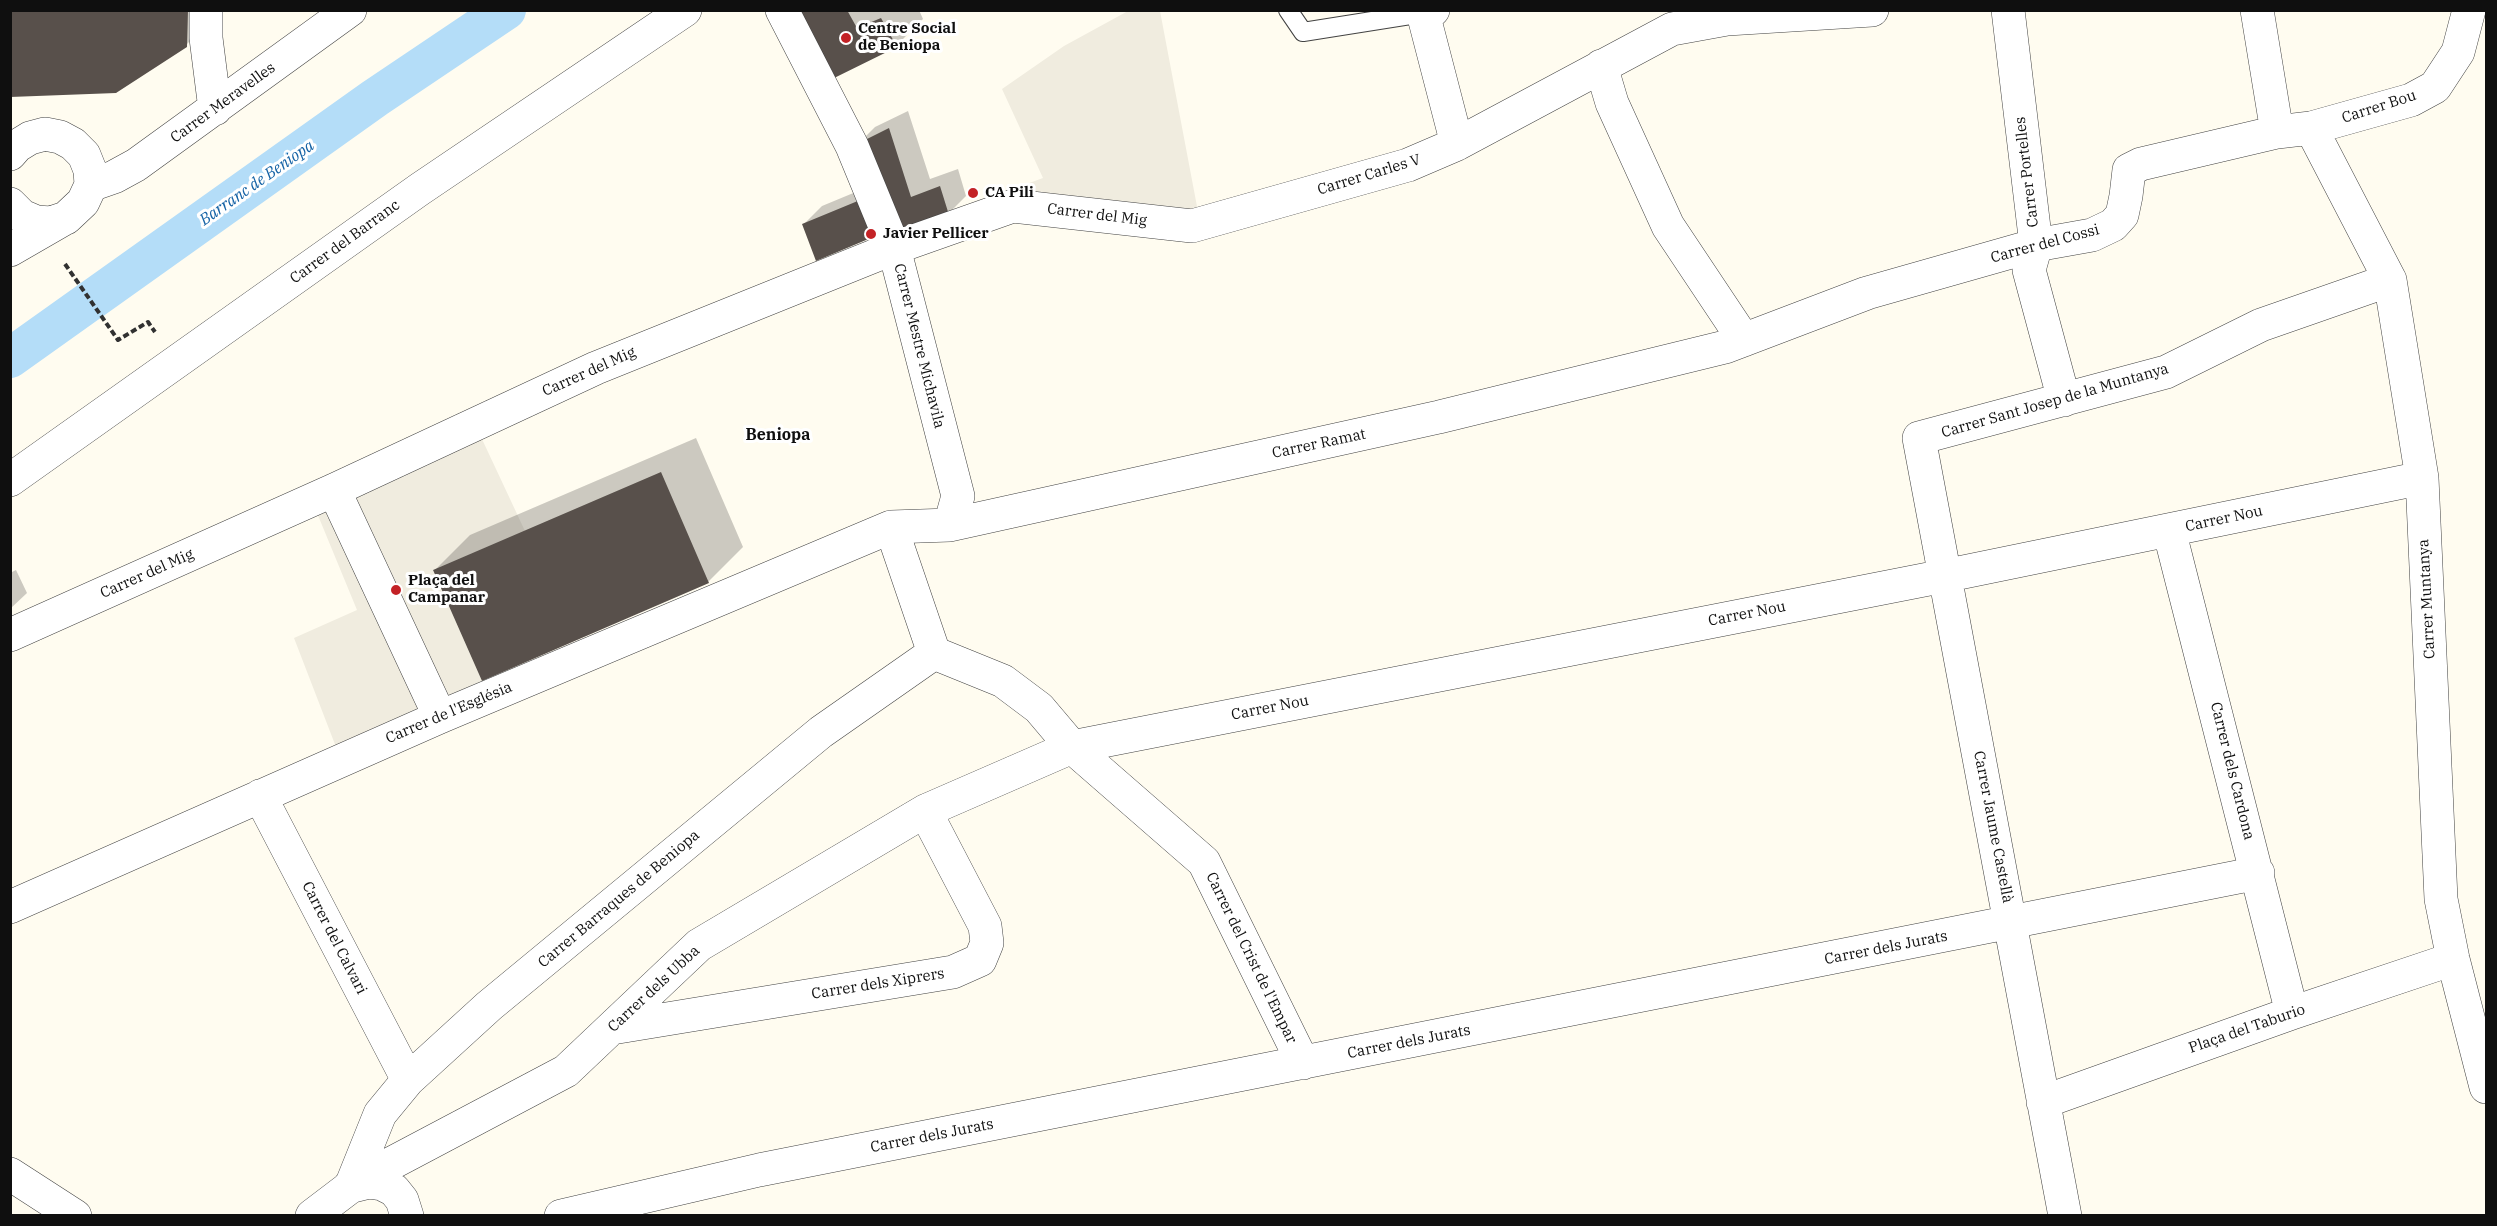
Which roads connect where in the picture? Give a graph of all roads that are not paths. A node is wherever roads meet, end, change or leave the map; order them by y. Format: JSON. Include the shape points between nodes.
{"nodes":[{"id":1,"x":206,"y":10,"type":"edge"},
{"id":2,"x":350,"y":10,"type":"edge"},
{"id":3,"x":685,"y":10,"type":"edge"},
{"id":4,"x":782,"y":10,"type":"edge"},
{"id":5,"x":1288,"y":10,"type":"edge"},
{"id":6,"x":1872,"y":10,"type":"edge"},
{"id":7,"x":2008,"y":10,"type":"edge"},
{"id":8,"x":2258,"y":10,"type":"edge"},
{"id":9,"x":2469,"y":10,"type":"edge"},
{"id":10,"x":1428,"y":12,"type":"edge"},
{"id":11,"x":1833,"y":12,"type":"edge"},
{"id":12,"x":1727,"y":15,"type":"edge"},
{"id":13,"x":1601,"y":66,"type":"junction"},
{"id":14,"x":215,"y":109,"type":"junction"},
{"id":15,"x":2311,"y":128,"type":"junction"},
{"id":16,"x":2277,"y":132,"type":"junction"},
{"id":17,"x":1457,"y":144,"type":"junction"},
{"id":18,"x":10,"y":154,"type":"edge"},
{"id":19,"x":91,"y":185,"type":"junction"},
{"id":20,"x":10,"y":204,"type":"edge"},
{"id":21,"x":66,"y":218,"type":"junction"},
{"id":22,"x":1192,"y":226,"type":"joint"},
{"id":23,"x":2036,"y":245,"type":"junction"},
{"id":24,"x":894,"y":248,"type":"junction"},
{"id":25,"x":10,"y":250,"type":"edge"},
{"id":26,"x":2391,"y":280,"type":"junction"},
{"id":27,"x":1744,"y":340,"type":"junction"},
{"id":28,"x":2064,"y":400,"type":"junction"},
{"id":29,"x":1920,"y":438,"type":"joint"},
{"id":30,"x":2422,"y":478,"type":"junction"},
{"id":31,"x":10,"y":480,"type":"edge"},
{"id":32,"x":334,"y":490,"type":"junction"},
{"id":33,"x":950,"y":525,"type":"junction"},
{"id":34,"x":891,"y":527,"type":"junction"},
{"id":35,"x":2169,"y":530,"type":"junction"},
{"id":36,"x":1944,"y":576,"type":"junction"},
{"id":37,"x":10,"y":635,"type":"edge"},
{"id":38,"x":934,"y":653,"type":"junction"},
{"id":39,"x":440,"y":717,"type":"junction"},
{"id":40,"x":1072,"y":747,"type":"junction"},
{"id":41,"x":260,"y":796,"type":"junction"},
{"id":42,"x":925,"y":811,"type":"junction"},
{"id":43,"x":2258,"y":873,"type":"junction"},
{"id":44,"x":10,"y":907,"type":"edge"},
{"id":45,"x":2012,"y":923,"type":"junction"},
{"id":46,"x":2453,"y":960,"type":"junction"},
{"id":47,"x":2292,"y":1013,"type":"junction"},
{"id":48,"x":612,"y":1028,"type":"junction"},
{"id":49,"x":1303,"y":1063,"type":"junction"},
{"id":50,"x":2485,"y":1068,"type":"edge"},
{"id":51,"x":408,"y":1080,"type":"junction"},
{"id":52,"x":2043,"y":1102,"type":"junction"},
{"id":53,"x":10,"y":1174,"type":"edge"},
{"id":54,"x":351,"y":1186,"type":"junction"},
{"id":55,"x":75,"y":1215,"type":"edge"},
{"id":56,"x":312,"y":1215,"type":"edge"},
{"id":57,"x":332,"y":1215,"type":"edge"},
{"id":58,"x":407,"y":1215,"type":"edge"},
{"id":59,"x":561,"y":1215,"type":"edge"},
{"id":60,"x":2065,"y":1215,"type":"edge"}],
"edges":[{"from":1,"to":14,"type":"street"},
{"from":2,"to":14,"type":"street","name":"Carrer Meravelles"},
{"from":3,"to":31,"type":"street","name":"Carrer del Barranc","via":[[420,189]]},
{"from":4,"to":24,"type":"street","name":"Carrer Mestre Michavila","via":[[852,146]]},
{"from":5,"to":10,"type":"lane","via":[[1303,32]]},
{"from":6,"to":11,"type":"street","name":"Carrer Carles V"},
{"from":7,"to":23,"type":"street","name":"Carrer Portelles"},
{"from":8,"to":16,"type":"street"},
{"from":9,"to":15,"type":"street","name":"Carrer Bou","via":[[2458,52],[2435,87],[2410,100]]},
{"from":10,"to":17,"type":"street"},
{"from":11,"to":12,"type":"street","name":"Carrer Carles V"},
{"from":12,"to":13,"type":"street","name":"Carrer Carles V","via":[[1672,30]]},
{"from":13,"to":17,"type":"street","name":"Carrer Carles V"},
{"from":13,"to":27,"type":"street","via":[[1612,103],[1668,226]]},
{"from":14,"to":19,"type":"street","name":"Carrer Meravelles","via":[[136,165]]},
{"from":15,"to":16,"type":"street","name":"Carrer del Cossi"},
{"from":15,"to":26,"type":"street","name":"Carrer Muntanya"},
{"from":16,"to":23,"type":"street","name":"Carrer del Cossi","via":[[2141,164],[2129,170],[2122,215],[2113,225],[2092,235]]},
{"from":17,"to":22,"type":"street","name":"Carrer Carles V","via":[[1408,165]]},
{"from":18,"to":19,"type":"street","via":[[30,138],[60,136],[84,155]]},
{"from":19,"to":21,"type":"street","via":[[83,202]]},
{"from":20,"to":21,"type":"street","via":[[22,216],[36,222]]},
{"from":21,"to":25,"type":"street"},
{"from":22,"to":24,"type":"street","name":"Carrer del Mig","via":[[1013,206]]},
{"from":23,"to":27,"type":"street","name":"Carrer del Cossi","via":[[1867,293]]},
{"from":23,"to":28,"type":"street","name":"Carrer Portelles","via":[[2029,270]]},
{"from":24,"to":32,"type":"street","name":"Carrer del Mig","via":[[596,368]]},
{"from":24,"to":33,"type":"street","name":"Carrer Mestre Michavila","via":[[958,496]]},
{"from":26,"to":28,"type":"street","name":"Carrer Sant Josep de la Muntanya","via":[[2261,325],[2166,372]]},
{"from":26,"to":30,"type":"street","name":"Carrer Muntanya"},
{"from":27,"to":33,"type":"street","name":"Carrer Ramat","via":[[1439,417]]},
{"from":28,"to":29,"type":"street","name":"Carrer Sant Josep de la Muntanya"},
{"from":29,"to":36,"type":"street","name":"Carrer Jaume Castellà"},
{"from":30,"to":35,"type":"street","name":"Carrer Nou"},
{"from":30,"to":46,"type":"street","name":"Carrer Muntanya","via":[[2441,899]]},
{"from":32,"to":37,"type":"street","name":"Carrer del Mig"},
{"from":32,"to":39,"type":"street"},
{"from":33,"to":34,"type":"street","name":"Carrer Ramat"},
{"from":34,"to":38,"type":"street"},
{"from":34,"to":39,"type":"street","name":"Carrer de l'Església"},
{"from":35,"to":36,"type":"street","name":"Carrer Nou"},
{"from":35,"to":43,"type":"street","name":"Carrer dels Cardona"},
{"from":36,"to":40,"type":"street","name":"Carrer Nou"},
{"from":36,"to":45,"type":"street","name":"Carrer Jaume Castellà"},
{"from":38,"to":40,"type":"street","name":"Carrer del Crist de l'Empar","via":[[1003,681],[1039,708]]},
{"from":38,"to":51,"type":"street","name":"Carrer Barraques de Beniopa","via":[[821,732],[489,1006]]},
{"from":39,"to":41,"type":"street","name":"Carrer de l'Església"},
{"from":40,"to":42,"type":"street","name":"Carrer dels Ubba"},
{"from":40,"to":49,"type":"street","name":"Carrer del Crist de l'Empar","via":[[1204,862]]},
{"from":41,"to":44,"type":"street","name":"Carrer de l'Església"},
{"from":41,"to":51,"type":"street","name":"Carrer del Calvari"},
{"from":42,"to":48,"type":"street","name":"Carrer dels Ubba","via":[[699,945]]},
{"from":42,"to":48,"type":"street","name":"Carrer dels Xiprers","via":[[985,926],[987,943],[980,960],[953,972]]},
{"from":43,"to":45,"type":"street","name":"Carrer dels Jurats"},
{"from":43,"to":47,"type":"street","name":"Carrer dels Cardona"},
{"from":45,"to":49,"type":"street","name":"Carrer dels Jurats"},
{"from":45,"to":52,"type":"street","name":"Carrer Jaume Castellà"},
{"from":46,"to":47,"type":"street","name":"Plaça del Taburio"},
{"from":46,"to":50,"type":"street","name":"Carrer Muntanya"},
{"from":47,"to":52,"type":"street","name":"Plaça del Taburio"},
{"from":48,"to":54,"type":"street","name":"Carrer dels Ubba","via":[[566,1071]]},
{"from":49,"to":59,"type":"street","name":"Carrer dels Jurats","via":[[759,1170]]},
{"from":51,"to":54,"type":"street","name":"Carrer Barraques de Beniopa","via":[[380,1114]]},
{"from":52,"to":60,"type":"street","name":"Carrer Jaume Castellà"},
{"from":53,"to":55,"type":"street"},
{"from":54,"to":56,"type":"street","name":"Carrer dels Ubba"},
{"from":54,"to":57,"type":"street","via":[[338,1198]]},
{"from":54,"to":58,"type":"street","via":[[369,1182],[394,1190]]}]}
